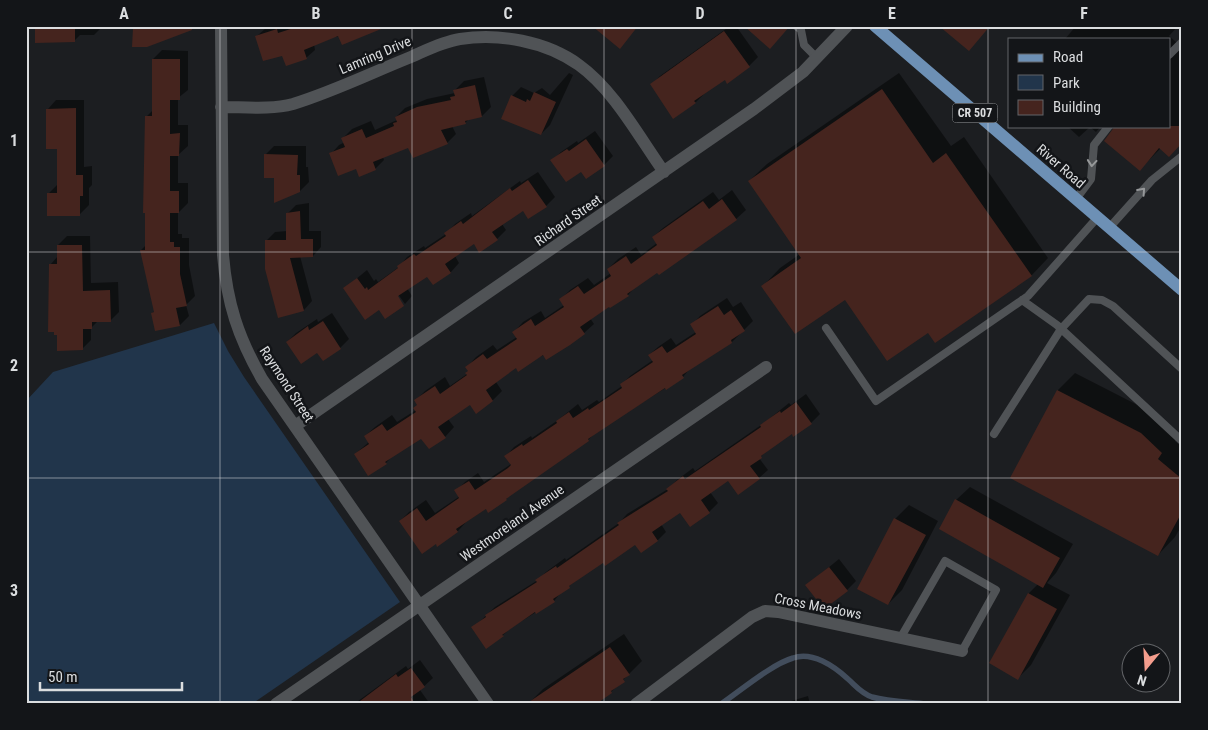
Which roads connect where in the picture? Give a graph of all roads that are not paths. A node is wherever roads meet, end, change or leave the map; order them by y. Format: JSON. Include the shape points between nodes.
{"nodes":[{"id":1,"x":221,"y":26,"type":"edge"},
{"id":2,"x":796,"y":26,"type":"edge"},
{"id":3,"x":847,"y":26,"type":"edge"},
{"id":4,"x":875,"y":26,"type":"edge"},
{"id":5,"x":1182,"y":42,"type":"edge"},
{"id":6,"x":1170,"y":54,"type":"edge"},
{"id":7,"x":817,"y":58,"type":"junction"},
{"id":8,"x":221,"y":108,"type":"junction"},
{"id":9,"x":1107,"y":128,"type":"edge"},
{"id":10,"x":1182,"y":156,"type":"edge"},
{"id":11,"x":664,"y":172,"type":"junction"},
{"id":12,"x":1076,"y":199,"type":"junction"},
{"id":13,"x":1097,"y":218,"type":"junction"},
{"id":14,"x":1109,"y":228,"type":"junction"},
{"id":15,"x":1182,"y":290,"type":"edge"},
{"id":16,"x":1022,"y":300,"type":"junction"},
{"id":17,"x":826,"y":328,"type":"dead end"},
{"id":18,"x":1061,"y":329,"type":"junction"},
{"id":19,"x":766,"y":367,"type":"dead end"},
{"id":20,"x":1182,"y":369,"type":"edge"},
{"id":21,"x":296,"y":426,"type":"junction"},
{"id":22,"x":994,"y":434,"type":"dead end"},
{"id":23,"x":1182,"y":441,"type":"edge"},
{"id":24,"x":420,"y":605,"type":"junction"},
{"id":25,"x":901,"y":638,"type":"junction"},
{"id":26,"x":962,"y":651,"type":"joint"},
{"id":27,"x":276,"y":704,"type":"edge"},
{"id":28,"x":488,"y":704,"type":"edge"},
{"id":29,"x":636,"y":704,"type":"edge"}],
"edges":[{"from":1,"to":8,"type":"street","name":"Raymond Street"},
{"from":2,"to":7,"type":"lane","via":[[801,30],[804,45]]},
{"from":3,"to":7,"type":"street","name":"Richard Street"},
{"from":4,"to":12,"type":"main road","name":"River Road","number":"CR 507"},
{"from":5,"to":6,"type":"lane"},
{"from":7,"to":11,"type":"street","name":"Richard Street","via":[[779,92]]},
{"from":8,"to":11,"type":"street","name":"Lamring Drive","via":[[290,104],[458,39],[505,38],[531,43],[579,65],[618,106]]},
{"from":8,"to":21,"type":"street","name":"Raymond Street","via":[[221,228],[225,282],[239,333],[250,357]]},
{"from":9,"to":12,"type":"lane","one_way":true,"via":[[1094,145],[1091,178]]},
{"from":14,"to":10,"type":"lane","one_way":true,"via":[[1152,180]]},
{"from":11,"to":21,"type":"street","name":"Richard Street"},
{"from":12,"to":13,"type":"main road","name":"River Road","number":"CR 507"},
{"from":13,"to":14,"type":"main road","name":"River Road","number":"CR 507"},
{"from":13,"to":16,"type":"lane"},
{"from":14,"to":15,"type":"main road","name":"River Road","number":"CR 507"},
{"from":16,"to":17,"type":"lane","via":[[876,401]]},
{"from":16,"to":18,"type":"lane"},
{"from":18,"to":20,"type":"lane","via":[[1089,299],[1102,300]]},
{"from":18,"to":22,"type":"lane"},
{"from":18,"to":23,"type":"lane"},
{"from":19,"to":24,"type":"street","name":"Westmoreland Avenue"},
{"from":21,"to":24,"type":"street","name":"Raymond Street"},
{"from":24,"to":27,"type":"street","name":"Westmoreland Avenue"},
{"from":24,"to":28,"type":"street","name":"Raymond Street"},
{"from":25,"to":26,"type":"street","name":"Cross Meadows"},
{"from":25,"to":26,"type":"lane","via":[[944,561],[996,590]]},
{"from":25,"to":29,"type":"street","name":"Cross Meadows","via":[[765,611],[752,616]]}]}
